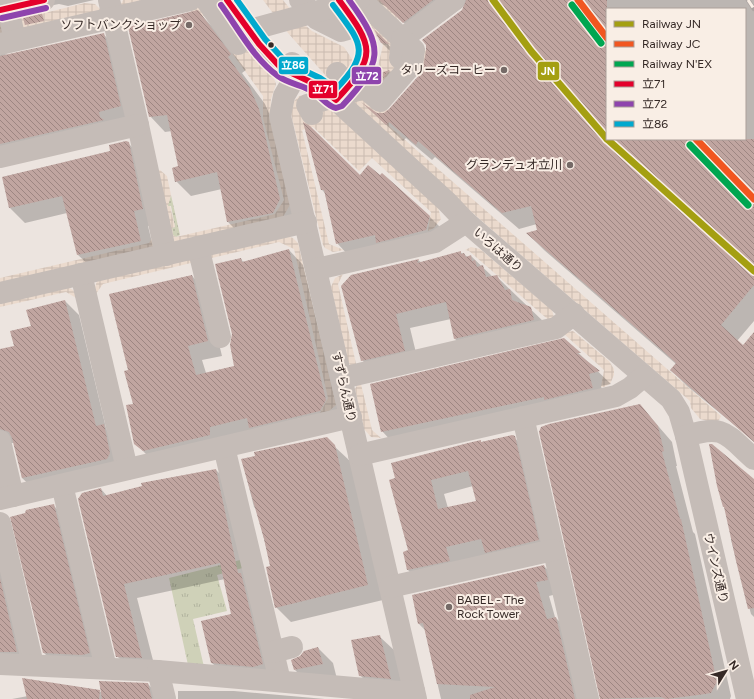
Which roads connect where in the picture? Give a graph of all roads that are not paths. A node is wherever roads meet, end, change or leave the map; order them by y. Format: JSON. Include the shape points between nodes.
{"nodes":[{"id":1,"x":6,"y":0,"type":"edge"},
{"id":2,"x":44,"y":0,"type":"edge"},
{"id":3,"x":109,"y":0,"type":"edge"},
{"id":4,"x":190,"y":0,"type":"edge"},
{"id":5,"x":206,"y":0,"type":"edge"},
{"id":6,"x":228,"y":0,"type":"edge"},
{"id":7,"x":243,"y":0,"type":"edge"},
{"id":8,"x":300,"y":0,"type":"edge"},
{"id":9,"x":454,"y":0,"type":"edge"},
{"id":10,"x":353,"y":4,"type":"edge"},
{"id":11,"x":9,"y":31,"type":"edge"},
{"id":12,"x":398,"y":47,"type":"junction"},
{"id":13,"x":337,"y":73,"type":"dead end"},
{"id":14,"x":295,"y":77,"type":"junction"},
{"id":15,"x":344,"y":96,"type":"junction"},
{"id":16,"x":313,"y":116,"type":"dead end"},
{"id":17,"x":138,"y":125,"type":"junction"},
{"id":18,"x":0,"y":157,"type":"edge"},
{"id":19,"x":306,"y":222,"type":"junction"},
{"id":20,"x":466,"y":222,"type":"junction"},
{"id":21,"x":198,"y":247,"type":"junction"},
{"id":22,"x":166,"y":255,"type":"junction"},
{"id":23,"x":317,"y":269,"type":"junction"},
{"id":24,"x":81,"y":274,"type":"junction"},
{"id":25,"x":0,"y":293,"type":"edge"},
{"id":26,"x":574,"y":314,"type":"junction"},
{"id":27,"x":220,"y":337,"type":"dead end"},
{"id":28,"x":644,"y":376,"type":"junction"},
{"id":29,"x":342,"y":378,"type":"junction"},
{"id":30,"x":351,"y":417,"type":"junction"},
{"id":31,"x":523,"y":417,"type":"junction"},
{"id":32,"x":686,"y":436,"type":"junction"},
{"id":33,"x":0,"y":441,"type":"edge"},
{"id":34,"x":224,"y":447,"type":"junction"},
{"id":35,"x":360,"y":455,"type":"junction"},
{"id":36,"x":754,"y":459,"type":"edge"},
{"id":37,"x":127,"y":469,"type":"junction"},
{"id":38,"x":62,"y":485,"type":"junction"},
{"id":39,"x":7,"y":498,"type":"edge"},
{"id":40,"x":0,"y":523,"type":"edge"},
{"id":41,"x":553,"y":550,"type":"junction"},
{"id":42,"x":390,"y":587,"type":"junction"},
{"id":43,"x":0,"y":664,"type":"edge"},
{"id":44,"x":34,"y":665,"type":"junction"},
{"id":45,"x":106,"y":668,"type":"junction"},
{"id":46,"x":158,"y":671,"type":"junction"},
{"id":47,"x":280,"y":681,"type":"junction"},
{"id":48,"x":415,"y":695,"type":"edge"},
{"id":49,"x":165,"y":699,"type":"edge"},
{"id":50,"x":588,"y":699,"type":"edge"},
{"id":51,"x":747,"y":699,"type":"edge"}],
"edges":[{"from":1,"to":11,"type":"street","bridge":true},
{"from":2,"to":11,"type":"street"},
{"from":3,"to":17,"type":"street"},
{"from":4,"to":11,"type":"street","bridge":true},
{"from":5,"to":10,"type":"street","bridge":true,"via":[[238,44]]},
{"from":6,"to":14,"type":"street","via":[[266,52]]},
{"from":7,"to":14,"type":"street","via":[[292,63]]},
{"from":8,"to":10,"type":"street","via":[[317,19],[341,31],[348,29],[351,23]]},
{"from":9,"to":12,"type":"street"},
{"from":10,"to":12,"type":"street"},
{"from":10,"to":15,"type":"street","via":[[368,51],[366,62]]},
{"from":12,"to":15,"type":"street","bridge":true,"via":[[414,50],[412,64],[380,101],[365,88]]},
{"from":13,"to":15,"type":"street","bridge":true},
{"from":14,"to":15,"type":"street","name":"いろは通り"},
{"from":14,"to":19,"type":"street","name":"すずらん通り","via":[[283,101],[280,116]]},
{"from":15,"to":16,"type":"street","bridge":true,"via":[[307,105]]},
{"from":15,"to":20,"type":"street","name":"いろは通り"},
{"from":17,"to":18,"type":"street"},
{"from":17,"to":22,"type":"street"},
{"from":19,"to":21,"type":"street"},
{"from":19,"to":23,"type":"street","name":"すずらん通り"},
{"from":20,"to":23,"type":"street","via":[[435,242]]},
{"from":20,"to":26,"type":"street","name":"いろは通り"},
{"from":21,"to":22,"type":"street"},
{"from":21,"to":27,"type":"street"},
{"from":22,"to":24,"type":"street"},
{"from":23,"to":29,"type":"street","name":"すずらん通り"},
{"from":24,"to":25,"type":"street"},
{"from":24,"to":37,"type":"street"},
{"from":26,"to":28,"type":"street","name":"いろは通り"},
{"from":26,"to":29,"type":"street","via":[[556,328]]},
{"from":28,"to":31,"type":"street","via":[[616,396]]},
{"from":28,"to":32,"type":"street","name":"いろは通り","via":[[671,399],[679,412]]},
{"from":29,"to":30,"type":"street","name":"すずらん通り"},
{"from":30,"to":34,"type":"street"},
{"from":30,"to":35,"type":"street","name":"すずらん通り"},
{"from":31,"to":35,"type":"street"},
{"from":31,"to":41,"type":"street"},
{"from":32,"to":36,"type":"street","via":[[705,430],[723,432]]},
{"from":32,"to":51,"type":"street","name":"ウインズ通り"},
{"from":33,"to":39,"type":"street"},
{"from":34,"to":37,"type":"street"},
{"from":34,"to":47,"type":"street","via":[[282,649]]},
{"from":35,"to":42,"type":"street","name":"すずらん通り"},
{"from":37,"to":38,"type":"street"},
{"from":38,"to":39,"type":"street"},
{"from":38,"to":45,"type":"street"},
{"from":40,"to":44,"type":"street"},
{"from":41,"to":42,"type":"street"},
{"from":41,"to":50,"type":"street"},
{"from":42,"to":48,"type":"street","name":"すずらん通り"},
{"from":43,"to":44,"type":"street"},
{"from":44,"to":45,"type":"street"},
{"from":45,"to":46,"type":"street"},
{"from":46,"to":47,"type":"street"},
{"from":46,"to":49,"type":"street"},
{"from":47,"to":48,"type":"street"}]}
